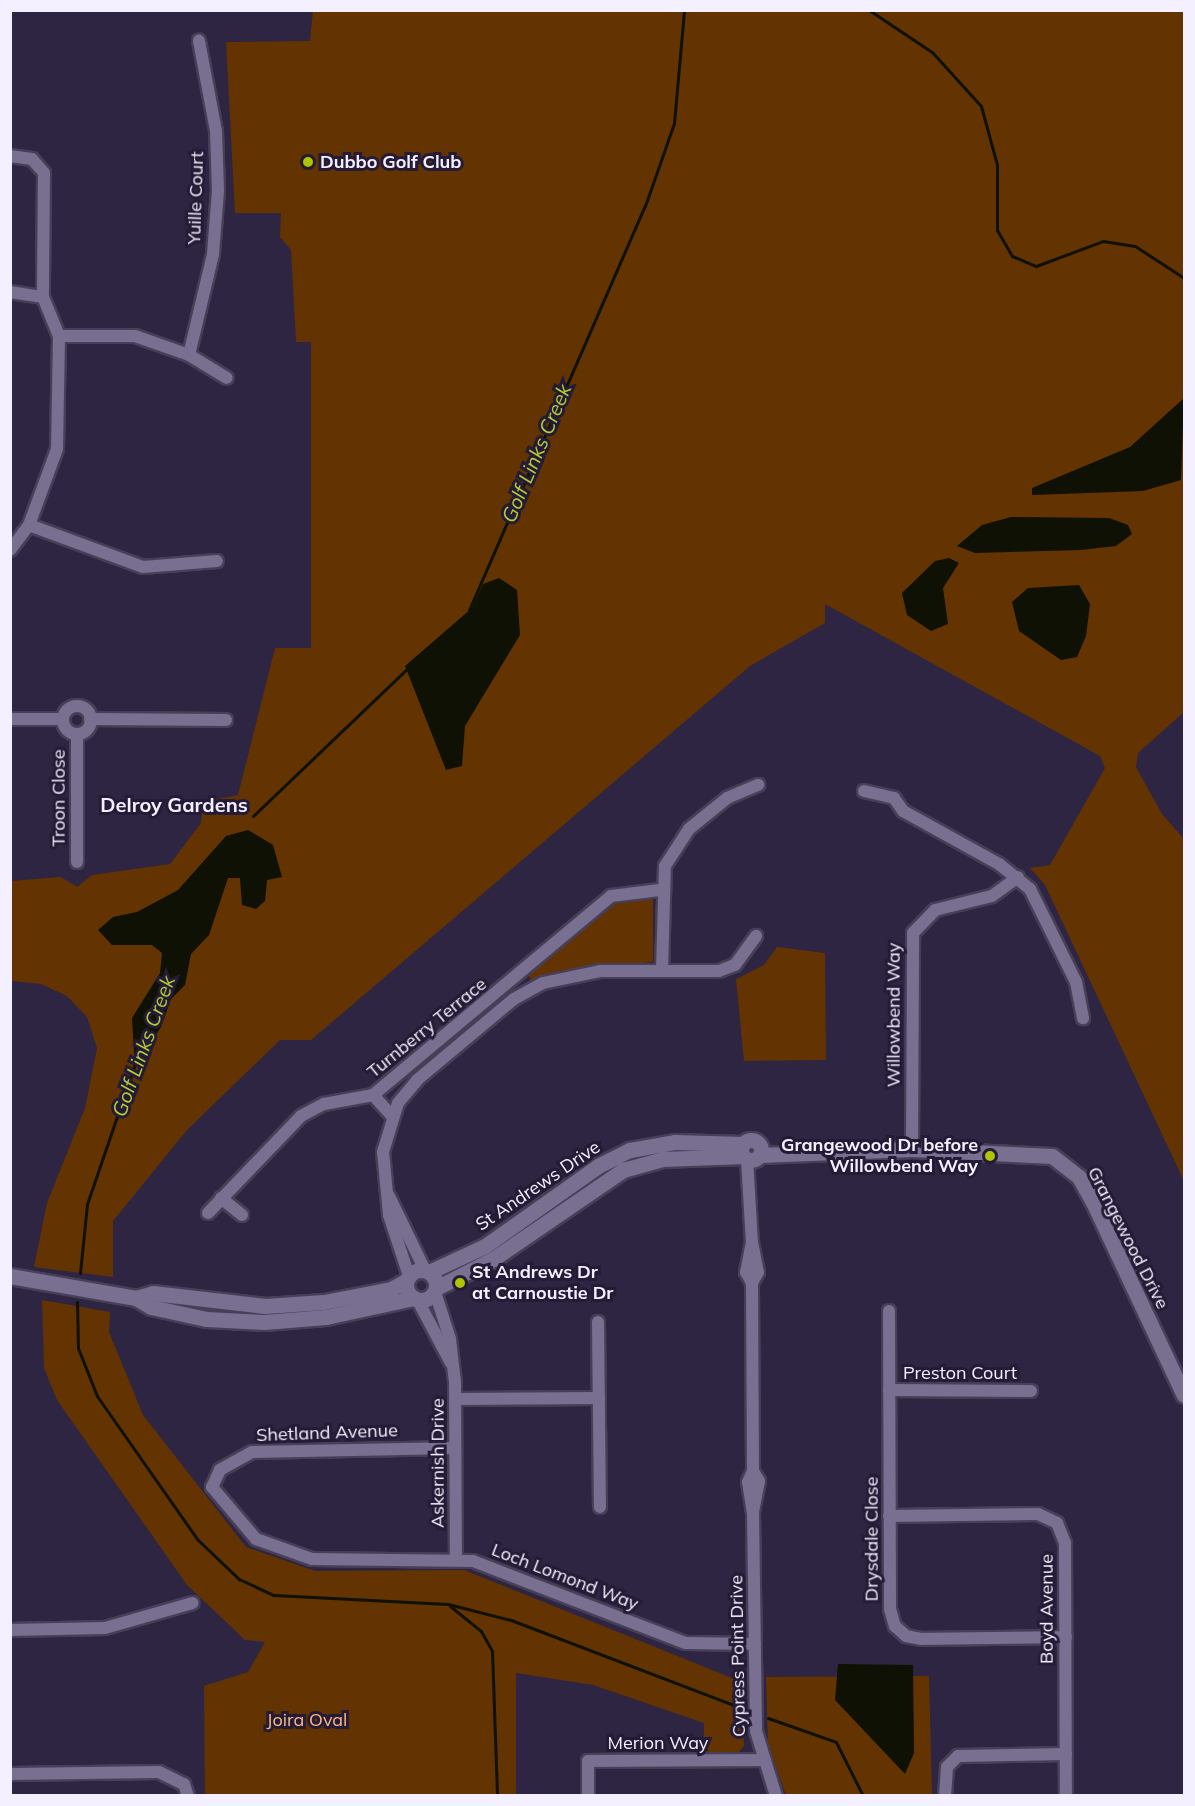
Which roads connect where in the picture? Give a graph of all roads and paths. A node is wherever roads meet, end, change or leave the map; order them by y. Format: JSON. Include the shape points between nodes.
{"nodes":[{"id":1,"x":199,"y":40,"type":"dead end"},
{"id":2,"x":10,"y":156,"type":"edge"},
{"id":3,"x":10,"y":292,"type":"edge"},
{"id":4,"x":43,"y":297,"type":"junction"},
{"id":5,"x":59,"y":336,"type":"junction"},
{"id":6,"x":189,"y":355,"type":"junction"},
{"id":7,"x":227,"y":378,"type":"dead end"},
{"id":8,"x":29,"y":525,"type":"junction"},
{"id":9,"x":10,"y":550,"type":"edge"},
{"id":10,"x":217,"y":561,"type":"dead end"},
{"id":11,"x":10,"y":719,"type":"edge"},
{"id":12,"x":63,"y":719,"type":"junction"},
{"id":13,"x":90,"y":719,"type":"junction"},
{"id":14,"x":226,"y":720,"type":"dead end"},
{"id":15,"x":77,"y":734,"type":"junction"},
{"id":16,"x":758,"y":785,"type":"dead end"},
{"id":17,"x":864,"y":791,"type":"dead end"},
{"id":18,"x":77,"y":862,"type":"dead end"},
{"id":19,"x":1018,"y":877,"type":"junction"},
{"id":20,"x":660,"y":890,"type":"junction"},
{"id":21,"x":756,"y":936,"type":"dead end"},
{"id":22,"x":662,"y":971,"type":"junction"},
{"id":23,"x":1083,"y":1018,"type":"dead end"},
{"id":24,"x":373,"y":1095,"type":"junction"},
{"id":25,"x":392,"y":1116,"type":"junction"},
{"id":26,"x":912,"y":1149,"type":"junction"},
{"id":27,"x":751,"y":1153,"type":"junction"},
{"id":28,"x":387,"y":1192,"type":"junction"},
{"id":29,"x":221,"y":1198,"type":"junction"},
{"id":30,"x":208,"y":1213,"type":"dead end"},
{"id":31,"x":242,"y":1215,"type":"dead end"},
{"id":32,"x":427,"y":1271,"type":"junction"},
{"id":33,"x":10,"y":1276,"type":"edge"},
{"id":34,"x":408,"y":1278,"type":"junction"},
{"id":35,"x":435,"y":1290,"type":"junction"},
{"id":36,"x":136,"y":1298,"type":"junction"},
{"id":37,"x":415,"y":1299,"type":"junction"},
{"id":38,"x":889,"y":1311,"type":"dead end"},
{"id":39,"x":598,"y":1322,"type":"dead end"},
{"id":40,"x":453,"y":1366,"type":"junction"},
{"id":41,"x":890,"y":1390,"type":"junction"},
{"id":42,"x":1031,"y":1391,"type":"dead end"},
{"id":43,"x":1185,"y":1395,"type":"edge"},
{"id":44,"x":599,"y":1398,"type":"junction"},
{"id":45,"x":456,"y":1399,"type":"junction"},
{"id":46,"x":455,"y":1448,"type":"junction"},
{"id":47,"x":212,"y":1482,"type":"joint"},
{"id":48,"x":600,"y":1508,"type":"dead end"},
{"id":49,"x":889,"y":1516,"type":"junction"},
{"id":50,"x":456,"y":1560,"type":"junction"},
{"id":51,"x":192,"y":1603,"type":"dead end"},
{"id":52,"x":10,"y":1630,"type":"edge"},
{"id":53,"x":1066,"y":1638,"type":"junction"},
{"id":54,"x":755,"y":1644,"type":"junction"},
{"id":55,"x":1066,"y":1754,"type":"junction"},
{"id":56,"x":761,"y":1760,"type":"junction"},
{"id":57,"x":10,"y":1774,"type":"edge"},
{"id":58,"x":188,"y":1796,"type":"edge"},
{"id":59,"x":588,"y":1796,"type":"edge"},
{"id":60,"x":776,"y":1796,"type":"edge"},
{"id":61,"x":945,"y":1796,"type":"edge"},
{"id":62,"x":1066,"y":1796,"type":"edge"}],
"edges":[{"from":1,"to":6,"type":"street","name":"Yuille Court","via":[[216,132],[218,191],[213,254]]},
{"from":2,"to":4,"type":"street","via":[[32,159],[44,173]]},
{"from":3,"to":4,"type":"street"},
{"from":4,"to":5,"type":"street"},
{"from":5,"to":6,"type":"street","via":[[135,336]]},
{"from":5,"to":8,"type":"street","via":[[57,449]]},
{"from":6,"to":7,"type":"street"},
{"from":8,"to":9,"type":"street"},
{"from":8,"to":10,"type":"street","via":[[143,567]]},
{"from":11,"to":12,"type":"street"},
{"from":12,"to":13,"type":"street","via":[[76,706]]},
{"from":12,"to":15,"type":"street","via":[[66,729]]},
{"from":13,"to":14,"type":"street"},
{"from":13,"to":15,"type":"street","via":[[88,728]]},
{"from":15,"to":18,"type":"street","name":"Troon Close"},
{"from":16,"to":20,"type":"street","via":[[727,798],[689,829],[664,866]]},
{"from":17,"to":19,"type":"street","via":[[894,798],[903,811]]},
{"from":19,"to":23,"type":"street","via":[[1041,905],[1076,982]]},
{"from":19,"to":26,"type":"street","name":"Willowbend Way","via":[[992,896],[935,910],[913,933]]},
{"from":20,"to":22,"type":"street"},
{"from":20,"to":24,"type":"street","name":"Turnberry Terrace","via":[[611,896]]},
{"from":21,"to":22,"type":"street","via":[[735,965],[719,971]]},
{"from":22,"to":25,"type":"street","via":[[584,974],[529,990],[417,1080]]},
{"from":24,"to":25,"type":"street"},
{"from":24,"to":29,"type":"street","name":"Turnberry Terrace","via":[[324,1104],[301,1116]]},
{"from":25,"to":28,"type":"street","via":[[383,1152]]},
{"from":26,"to":27,"type":"street","name":"Grangewood Drive"},
{"from":26,"to":43,"type":"street","name":"Grangewood Drive","via":[[1023,1150],[1068,1165],[1093,1202]]},
{"from":27,"to":32,"type":"street","name":"St Andrews Drive","via":[[663,1143],[616,1156],[485,1246]]},
{"from":27,"to":35,"type":"street","name":"St Andrews Drive","via":[[663,1159],[629,1167],[493,1259]]},
{"from":27,"to":54,"type":"street","name":"Cypress Point Drive","via":[[752,1242],[746,1272],[752,1283],[753,1471],[748,1503],[753,1512]]},
{"from":28,"to":32,"type":"street"},
{"from":28,"to":34,"type":"street"},
{"from":29,"to":30,"type":"street","name":"Turnberry Terrace"},
{"from":29,"to":31,"type":"street"},
{"from":32,"to":34,"type":"street","name":"St Andrews Drive"},
{"from":32,"to":35,"type":"street"},
{"from":33,"to":36,"type":"street"},
{"from":34,"to":36,"type":"street","via":[[391,1289],[324,1302],[265,1306],[153,1293]]},
{"from":34,"to":37,"type":"street"},
{"from":35,"to":37,"type":"street","name":"St Andrews Drive"},
{"from":35,"to":40,"type":"street","name":"Askernish Drive"},
{"from":36,"to":37,"type":"street","via":[[151,1307],[206,1319],[264,1322],[326,1317]]},
{"from":37,"to":40,"type":"street","name":"Askernish Drive"},
{"from":38,"to":41,"type":"street","name":"Drysdale Close"},
{"from":39,"to":44,"type":"street"},
{"from":40,"to":45,"type":"street","name":"Askernish Drive"},
{"from":41,"to":42,"type":"street","name":"Preston Court"},
{"from":41,"to":49,"type":"street","name":"Drysdale Close"},
{"from":44,"to":45,"type":"street"},
{"from":44,"to":48,"type":"street"},
{"from":45,"to":46,"type":"street","name":"Askernish Drive"},
{"from":46,"to":47,"type":"street","name":"Shetland Avenue","via":[[264,1450],[231,1461]]},
{"from":46,"to":50,"type":"street","name":"Askernish Drive"},
{"from":47,"to":50,"type":"street","name":"Loch Lomond Way","via":[[247,1531],[300,1556],[332,1561]]},
{"from":49,"to":53,"type":"street","name":"Drysdale Close","via":[[890,1609],[906,1636]]},
{"from":49,"to":53,"type":"street","name":"Boyd Avenue","via":[[1048,1517],[1065,1543]]},
{"from":50,"to":54,"type":"street","name":"Loch Lomond Way","via":[[489,1565],[686,1643]]},
{"from":51,"to":52,"type":"street","via":[[105,1628]]},
{"from":53,"to":55,"type":"street","name":"Boyd Avenue"},
{"from":54,"to":56,"type":"street","name":"Cypress Point Drive"},
{"from":55,"to":61,"type":"street","via":[[958,1756],[947,1767]]},
{"from":55,"to":62,"type":"street","name":"Boyd Avenue"},
{"from":56,"to":59,"type":"street","name":"Merion Way","via":[[588,1761]]},
{"from":56,"to":60,"type":"street","name":"Cypress Point Drive"},
{"from":57,"to":58,"type":"street","via":[[159,1772],[184,1784]]}]}
